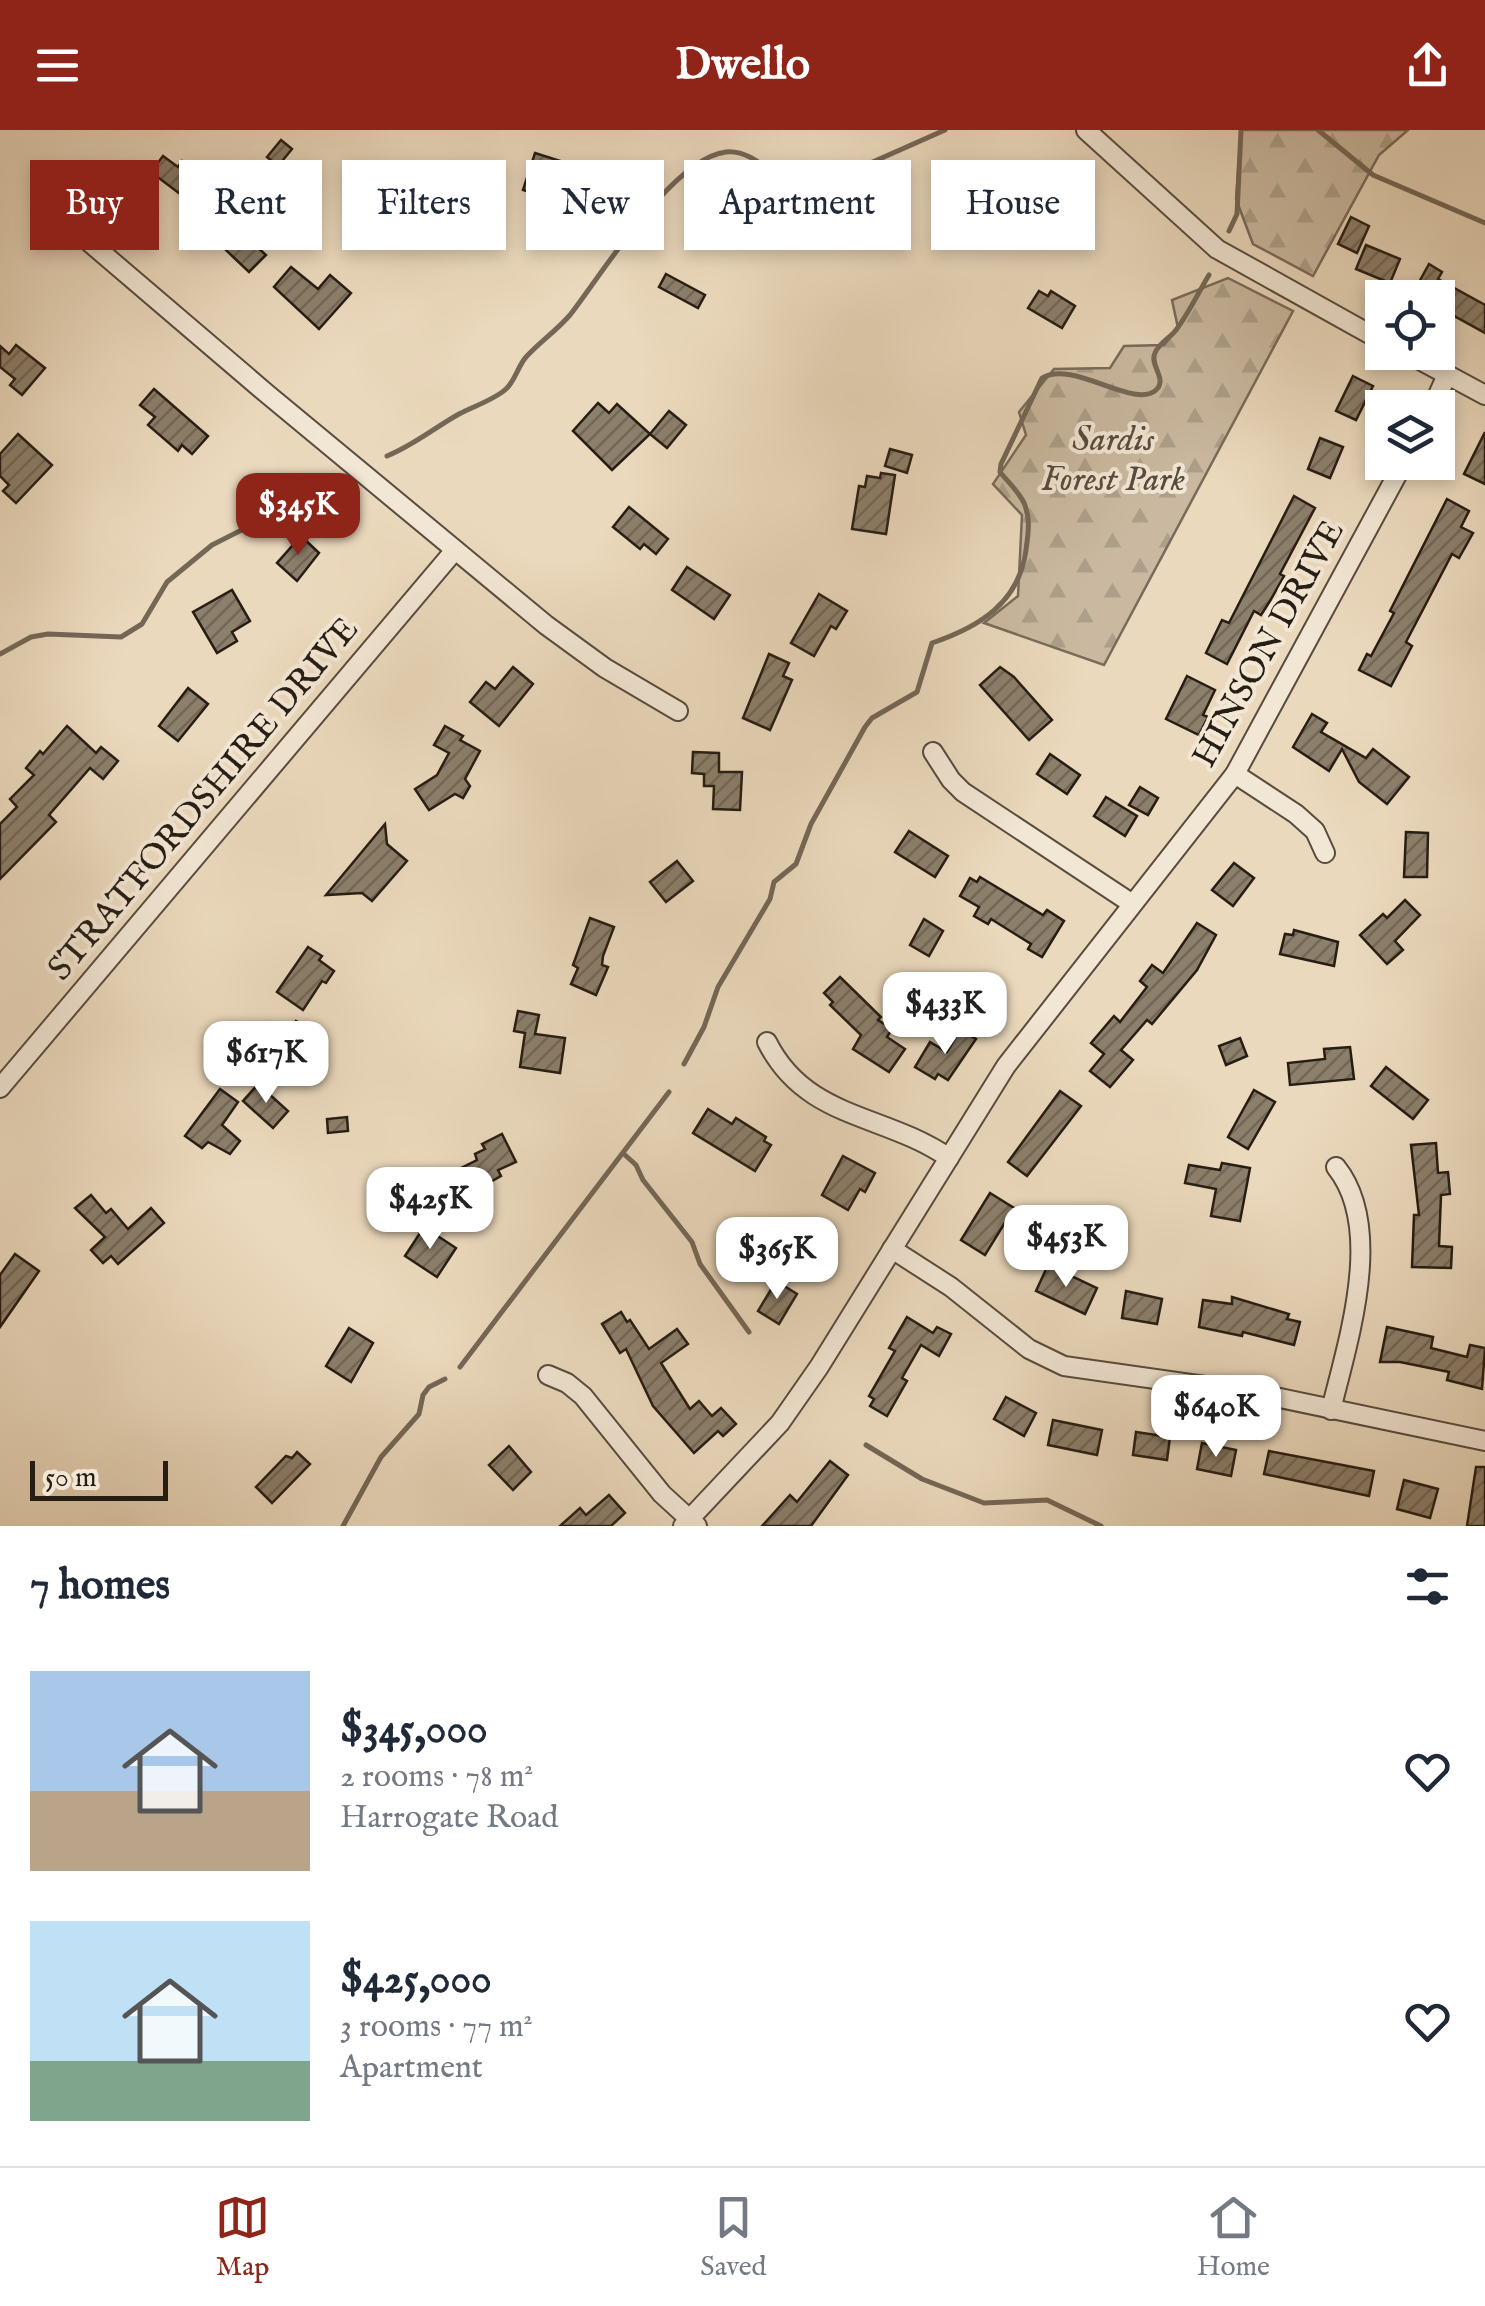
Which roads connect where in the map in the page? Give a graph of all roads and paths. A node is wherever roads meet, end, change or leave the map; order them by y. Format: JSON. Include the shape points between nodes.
{"nodes":[{"id":1,"x":1086,"y":130,"type":"edge"},
{"id":2,"x":99,"y":250,"type":"edge"},
{"id":3,"x":1365,"y":332,"type":"edge"},
{"id":4,"x":1438,"y":370,"type":"edge"},
{"id":5,"x":1447,"y":375,"type":"junction"},
{"id":6,"x":1440,"y":390,"type":"edge"},
{"id":7,"x":1485,"y":395,"type":"edge"},
{"id":8,"x":1394,"y":480,"type":"edge"},
{"id":9,"x":455,"y":550,"type":"junction"},
{"id":10,"x":678,"y":711,"type":"dead end"},
{"id":11,"x":934,"y":752,"type":"dead end"},
{"id":12,"x":1235,"y":774,"type":"junction"},
{"id":13,"x":1325,"y":853,"type":"dead end"},
{"id":14,"x":1131,"y":903,"type":"junction"},
{"id":15,"x":766,"y":1042,"type":"dead end"},
{"id":16,"x":0,"y":1088,"type":"edge"},
{"id":17,"x":948,"y":1158,"type":"junction"},
{"id":18,"x":1336,"y":1167,"type":"dead end"},
{"id":19,"x":892,"y":1249,"type":"junction"},
{"id":20,"x":548,"y":1375,"type":"dead end"},
{"id":21,"x":1331,"y":1410,"type":"junction"},
{"id":22,"x":1485,"y":1441,"type":"edge"},
{"id":23,"x":690,"y":1524,"type":"edge"}],
"edges":[{"from":1,"to":3,"type":"street","via":[[1216,249]]},
{"from":2,"to":9,"type":"street"},
{"from":4,"to":5,"type":"street"},
{"from":5,"to":6,"type":"street"},
{"from":5,"to":7,"type":"street"},
{"from":8,"to":12,"type":"street","name":"HINSON DRIVE"},
{"from":9,"to":10,"type":"street","via":[[605,668]]},
{"from":9,"to":16,"type":"street","name":"STRATFORDSHIRE DRIVE"},
{"from":11,"to":14,"type":"street","via":[[963,792]]},
{"from":12,"to":13,"type":"street","via":[[1305,822]]},
{"from":12,"to":14,"type":"street","name":"HINSON DRIVE"},
{"from":14,"to":17,"type":"street","name":"HINSON DRIVE","via":[[1006,1066]]},
{"from":15,"to":17,"type":"street","via":[[786,1074],[812,1096]]},
{"from":17,"to":19,"type":"street","name":"HINSON DRIVE"},
{"from":18,"to":21,"type":"street","via":[[1356,1200],[1359,1274]]},
{"from":19,"to":21,"type":"street","via":[[1029,1350],[1064,1366]]},
{"from":19,"to":23,"type":"street","name":"HINSON DRIVE","via":[[780,1423]]},
{"from":20,"to":23,"type":"street","via":[[583,1396]]},
{"from":21,"to":22,"type":"street"}]}
